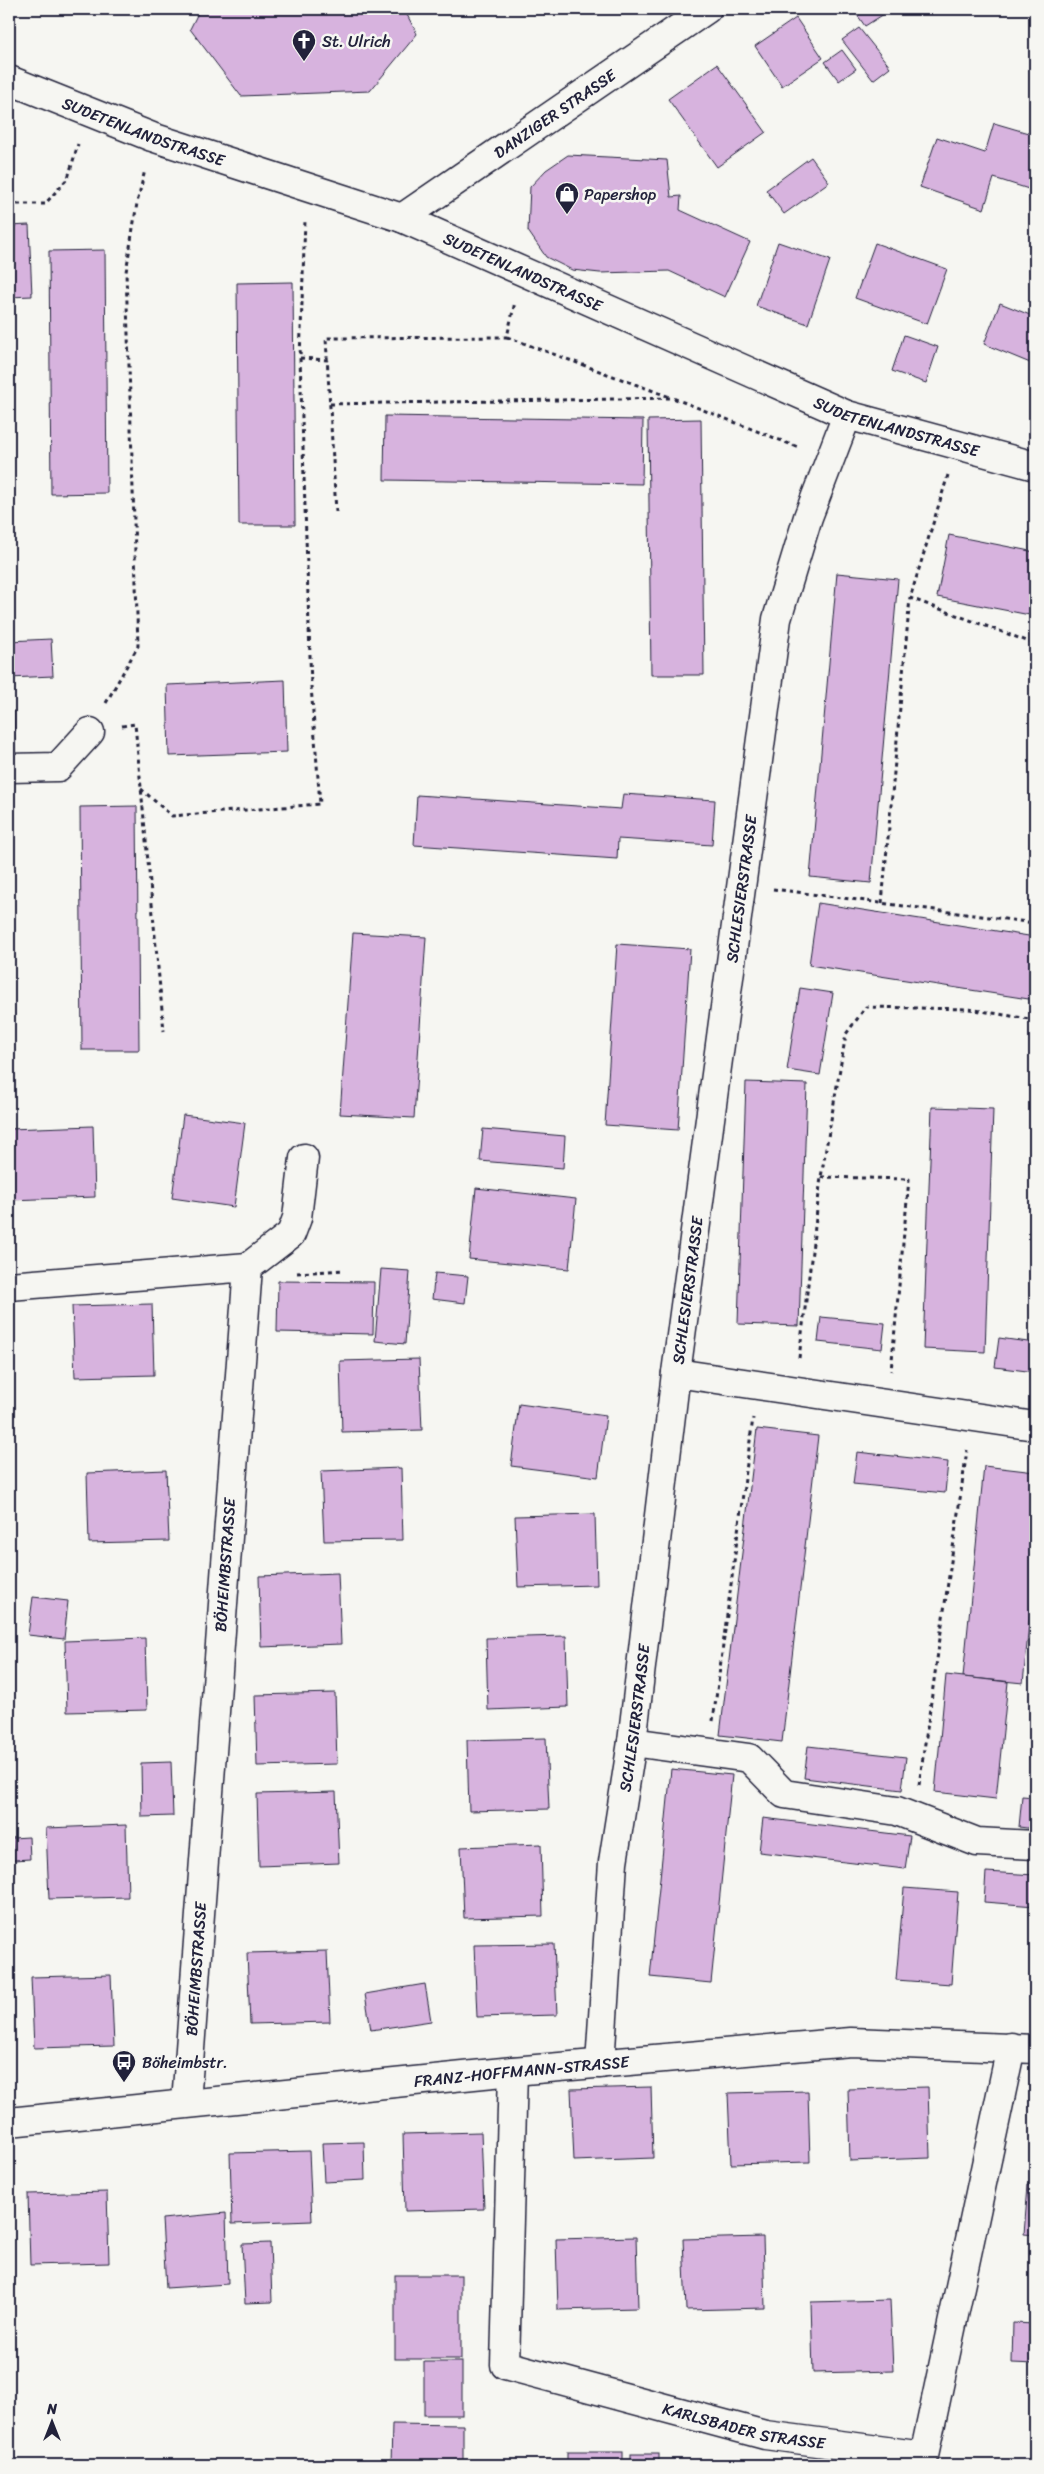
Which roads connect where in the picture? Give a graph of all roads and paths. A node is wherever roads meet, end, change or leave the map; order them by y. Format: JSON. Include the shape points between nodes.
{"nodes":[{"id":1,"x":707,"y":9,"type":"edge"},
{"id":2,"x":9,"y":80,"type":"edge"},
{"id":3,"x":88,"y":112,"type":"junction"},
{"id":4,"x":152,"y":137,"type":"junction"},
{"id":5,"x":307,"y":187,"type":"junction"},
{"id":6,"x":9,"y":204,"type":"edge"},
{"id":7,"x":402,"y":218,"type":"junction"},
{"id":8,"x":523,"y":271,"type":"junction"},
{"id":9,"x":507,"y":337,"type":"junction"},
{"id":10,"x":300,"y":358,"type":"junction"},
{"id":11,"x":328,"y":360,"type":"junction"},
{"id":12,"x":673,"y":398,"type":"junction"},
{"id":13,"x":330,"y":404,"type":"junction"},
{"id":14,"x":847,"y":415,"type":"junction"},
{"id":15,"x":958,"y":444,"type":"junction"},
{"id":16,"x":830,"y":460,"type":"junction"},
{"id":17,"x":1035,"y":466,"type":"edge"},
{"id":18,"x":336,"y":512,"type":"dead end"},
{"id":19,"x":910,"y":598,"type":"junction"},
{"id":20,"x":1035,"y":644,"type":"edge"},
{"id":21,"x":90,"y":732,"type":"junction"},
{"id":22,"x":9,"y":768,"type":"edge"},
{"id":23,"x":141,"y":789,"type":"junction"},
{"id":24,"x":740,"y":885,"type":"junction"},
{"id":25,"x":882,"y":903,"type":"junction"},
{"id":26,"x":1035,"y":923,"type":"edge"},
{"id":27,"x":1035,"y":1020,"type":"edge"},
{"id":28,"x":164,"y":1031,"type":"dead end"},
{"id":29,"x":304,"y":1158,"type":"dead end"},
{"id":30,"x":822,"y":1177,"type":"junction"},
{"id":31,"x":248,"y":1266,"type":"junction"},
{"id":32,"x":9,"y":1286,"type":"edge"},
{"id":33,"x":676,"y":1373,"type":"junction"},
{"id":34,"x":757,"y":1385,"type":"junction"},
{"id":35,"x":795,"y":1390,"type":"junction"},
{"id":36,"x":888,"y":1404,"type":"junction"},
{"id":37,"x":972,"y":1416,"type":"junction"},
{"id":38,"x":1035,"y":1426,"type":"edge"},
{"id":39,"x":632,"y":1742,"type":"junction"},
{"id":40,"x":709,"y":1752,"type":"junction"},
{"id":41,"x":915,"y":1818,"type":"junction"},
{"id":42,"x":1035,"y":1845,"type":"edge"},
{"id":43,"x":1023,"y":2048,"type":"edge"},
{"id":44,"x":600,"y":2064,"type":"junction"},
{"id":45,"x":513,"y":2071,"type":"junction"},
{"id":46,"x":186,"y":2103,"type":"junction"},
{"id":47,"x":9,"y":2122,"type":"edge"}],
"edges":[{"from":1,"to":7,"type":"street","name":"DANZIGER STRASSE"},
{"from":2,"to":3,"type":"street","name":"SUDETENLANDSTRASSE"},
{"from":3,"to":4,"type":"street","name":"SUDETENLANDSTRASSE"},
{"from":3,"to":6,"type":"path","via":[[68,178],[45,204]]},
{"from":4,"to":5,"type":"street","name":"SUDETENLANDSTRASSE"},
{"from":4,"to":21,"type":"path","via":[[126,272],[138,646]]},
{"from":5,"to":7,"type":"street","name":"SUDETENLANDSTRASSE"},
{"from":5,"to":10,"type":"path"},
{"from":7,"to":8,"type":"street","name":"SUDETENLANDSTRASSE"},
{"from":8,"to":9,"type":"path"},
{"from":8,"to":14,"type":"street","name":"SUDETENLANDSTRASSE"},
{"from":9,"to":11,"type":"path","via":[[326,338]]},
{"from":9,"to":12,"type":"path"},
{"from":10,"to":11,"type":"path"},
{"from":10,"to":23,"type":"path","via":[[311,686],[320,804],[172,816]]},
{"from":11,"to":13,"type":"path"},
{"from":12,"to":13,"type":"path"},
{"from":12,"to":16,"type":"path"},
{"from":13,"to":18,"type":"path"},
{"from":14,"to":15,"type":"street","name":"SUDETENLANDSTRASSE"},
{"from":14,"to":16,"type":"street","name":"SCHLESIERSTRASSE"},
{"from":15,"to":17,"type":"street","name":"SUDETENLANDSTRASSE"},
{"from":15,"to":19,"type":"path"},
{"from":16,"to":24,"type":"street","name":"SCHLESIERSTRASSE","via":[[808,517],[777,619]]},
{"from":19,"to":20,"type":"path"},
{"from":19,"to":25,"type":"path"},
{"from":21,"to":22,"type":"street","via":[[58,767]]},
{"from":21,"to":23,"type":"path","via":[[135,724]]},
{"from":23,"to":28,"type":"path"},
{"from":24,"to":25,"type":"path"},
{"from":24,"to":33,"type":"street","name":"SCHLESIERSTRASSE"},
{"from":25,"to":26,"type":"path"},
{"from":27,"to":30,"type":"path","via":[[969,1009],[866,1007],[846,1034]]},
{"from":29,"to":31,"type":"street","via":[[297,1218],[291,1234]]},
{"from":30,"to":35,"type":"path"},
{"from":30,"to":36,"type":"path","via":[[909,1179]]},
{"from":31,"to":32,"type":"street"},
{"from":31,"to":46,"type":"street","name":"BÖHEIMBSTRASSE"},
{"from":33,"to":34,"type":"street","name":"SCHLESIERSTRASSE"},
{"from":33,"to":39,"type":"street","name":"SCHLESIERSTRASSE"},
{"from":34,"to":35,"type":"street","name":"SCHLESIERSTRASSE"},
{"from":34,"to":40,"type":"path"},
{"from":35,"to":36,"type":"street","name":"SCHLESIERSTRASSE"},
{"from":36,"to":37,"type":"street","name":"SCHLESIERSTRASSE"},
{"from":37,"to":38,"type":"street","name":"SCHLESIERSTRASSE"},
{"from":37,"to":41,"type":"path"},
{"from":39,"to":40,"type":"street"},
{"from":39,"to":44,"type":"street","name":"SCHLESIERSTRASSE","via":[[613,1862]]},
{"from":40,"to":41,"type":"street","via":[[749,1758],[784,1794],[897,1811]]},
{"from":41,"to":42,"type":"street","via":[[977,1842]]},
{"from":43,"to":44,"type":"street","name":"FRANZ-HOFFMANN-STRASSE","via":[[851,2042]]},
{"from":43,"to":45,"type":"street","name":"KARLSBADER STRASSE","via":[[924,2456],[765,2435],[505,2365]]},
{"from":44,"to":45,"type":"street","name":"FRANZ-HOFFMANN-STRASSE"},
{"from":45,"to":46,"type":"street","name":"FRANZ-HOFFMANN-STRASSE"},
{"from":46,"to":47,"type":"street","name":"FRANZ-HOFFMANN-STRASSE"}]}
